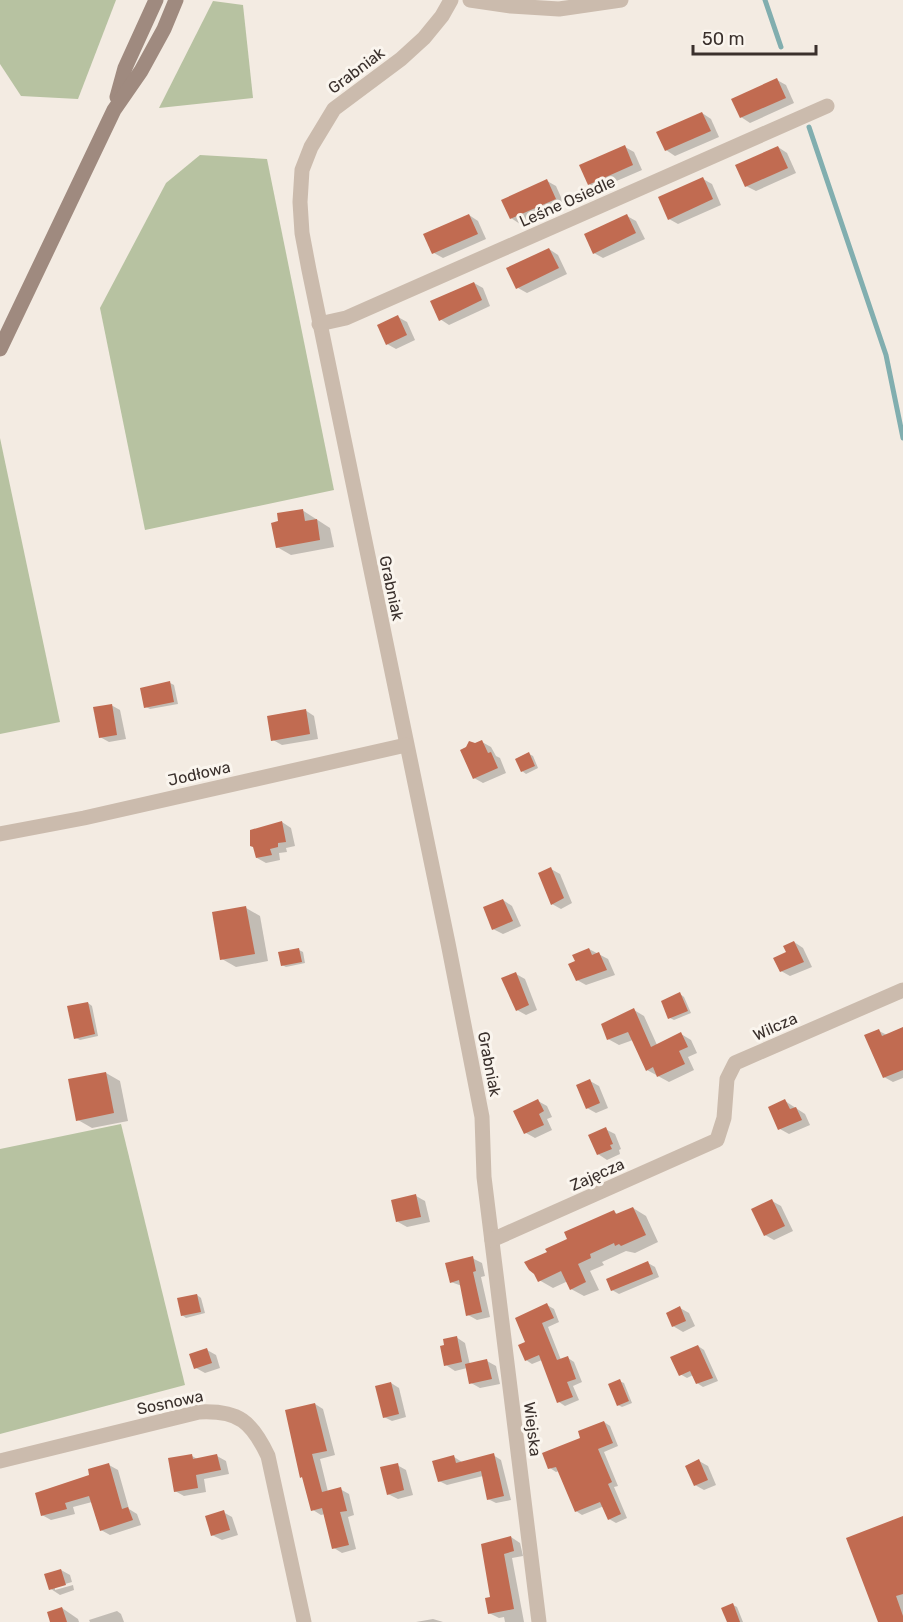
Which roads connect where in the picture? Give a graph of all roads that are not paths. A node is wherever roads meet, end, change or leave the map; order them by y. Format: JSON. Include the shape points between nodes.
{"nodes":[{"id":1,"x":156,"y":0,"type":"edge"},
{"id":2,"x":176,"y":0,"type":"edge"},
{"id":3,"x":451,"y":0,"type":"edge"},
{"id":4,"x":470,"y":0,"type":"edge"},
{"id":5,"x":621,"y":0,"type":"edge"},
{"id":6,"x":827,"y":106,"type":"dead end"},
{"id":7,"x":114,"y":110,"type":"junction"},
{"id":8,"x":319,"y":324,"type":"junction"},
{"id":9,"x":0,"y":349,"type":"edge"},
{"id":10,"x":406,"y":745,"type":"junction"},
{"id":11,"x":0,"y":834,"type":"edge"},
{"id":12,"x":903,"y":990,"type":"edge"},
{"id":13,"x":717,"y":1140,"type":"joint"},
{"id":14,"x":492,"y":1240,"type":"junction"},
{"id":15,"x":0,"y":1461,"type":"edge"},
{"id":16,"x":304,"y":1622,"type":"edge"},
{"id":17,"x":539,"y":1622,"type":"edge"}],
"edges":[{"from":1,"to":7,"type":"main road","via":[[125,68]]},
{"from":2,"to":7,"type":"main road","via":[[141,71]]},
{"from":3,"to":8,"type":"street","name":"Grabniak","via":[[424,38],[334,109],[305,162],[300,202],[302,233]]},
{"from":4,"to":5,"type":"street","via":[[560,9]]},
{"from":6,"to":8,"type":"street","name":"Leśne Osiedle","via":[[346,318]]},
{"from":7,"to":9,"type":"main road"},
{"from":8,"to":10,"type":"street","name":"Grabniak"},
{"from":10,"to":11,"type":"street","name":"Jodłowa"},
{"from":10,"to":14,"type":"street","name":"Grabniak","via":[[482,1117]]},
{"from":12,"to":13,"type":"street","name":"Wilcza","via":[[735,1063],[727,1078],[724,1118]]},
{"from":13,"to":14,"type":"street","name":"Zajęcza"},
{"from":14,"to":17,"type":"street","name":"Wiejska"},
{"from":15,"to":16,"type":"street","name":"Sosnowa","via":[[199,1412],[233,1415],[258,1435],[268,1456]]}]}
